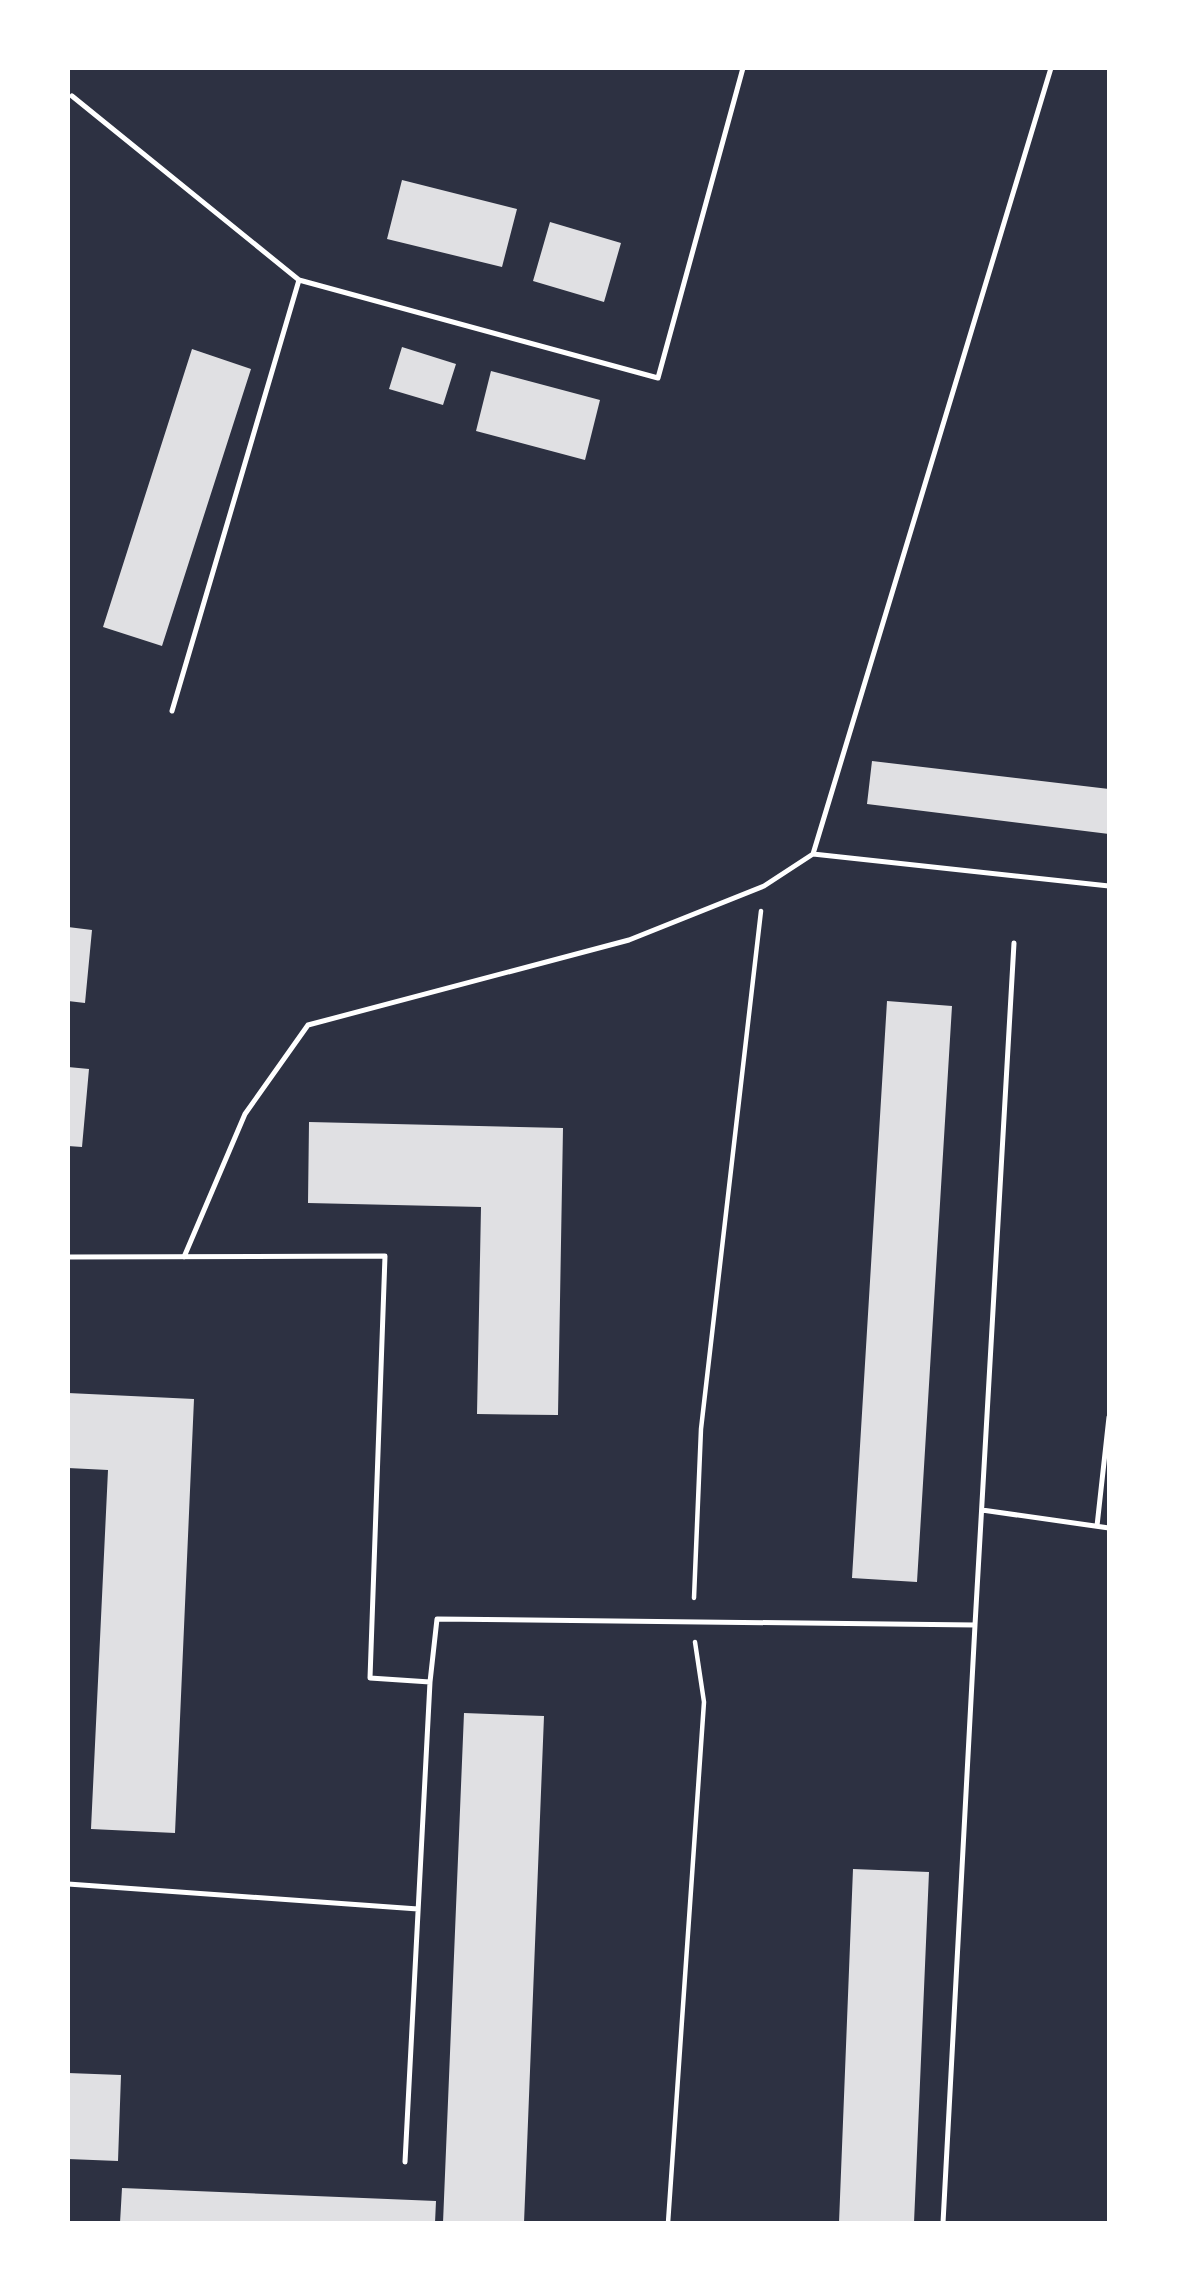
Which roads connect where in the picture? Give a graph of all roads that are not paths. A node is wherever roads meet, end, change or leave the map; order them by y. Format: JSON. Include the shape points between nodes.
{"nodes":[{"id":1,"x":743,"y":68,"type":"edge"},
{"id":2,"x":1051,"y":68,"type":"edge"},
{"id":3,"x":72,"y":96,"type":"dead end"},
{"id":4,"x":299,"y":280,"type":"junction"},
{"id":5,"x":172,"y":711,"type":"dead end"},
{"id":6,"x":813,"y":854,"type":"junction"},
{"id":7,"x":1109,"y":886,"type":"edge"},
{"id":8,"x":1014,"y":943,"type":"dead end"},
{"id":9,"x":184,"y":1256,"type":"junction"},
{"id":10,"x":68,"y":1257,"type":"edge"},
{"id":11,"x":1109,"y":1418,"type":"edge"},
{"id":12,"x":982,"y":1510,"type":"junction"},
{"id":13,"x":1097,"y":1526,"type":"junction"},
{"id":14,"x":1109,"y":1528,"type":"edge"},
{"id":15,"x":975,"y":1625,"type":"junction"},
{"id":16,"x":430,"y":1682,"type":"junction"},
{"id":17,"x":68,"y":1884,"type":"edge"},
{"id":18,"x":418,"y":1909,"type":"junction"},
{"id":19,"x":405,"y":2162,"type":"dead end"},
{"id":20,"x":943,"y":2223,"type":"edge"}],
"edges":[{"from":1,"to":4,"type":"lane","via":[[659,378]]},
{"from":2,"to":6,"type":"lane"},
{"from":3,"to":4,"type":"lane"},
{"from":4,"to":5,"type":"lane"},
{"from":6,"to":7,"type":"lane"},
{"from":6,"to":9,"type":"lane","via":[[764,886],[629,940],[308,1025],[245,1114]]},
{"from":8,"to":12,"type":"lane"},
{"from":9,"to":10,"type":"lane"},
{"from":9,"to":16,"type":"lane","via":[[385,1256],[370,1678]]},
{"from":11,"to":13,"type":"lane"},
{"from":12,"to":13,"type":"lane"},
{"from":12,"to":15,"type":"lane"},
{"from":13,"to":14,"type":"lane"},
{"from":15,"to":16,"type":"lane","via":[[438,1619]]},
{"from":15,"to":20,"type":"lane"},
{"from":16,"to":18,"type":"lane"},
{"from":17,"to":18,"type":"lane"},
{"from":18,"to":19,"type":"lane"}]}
